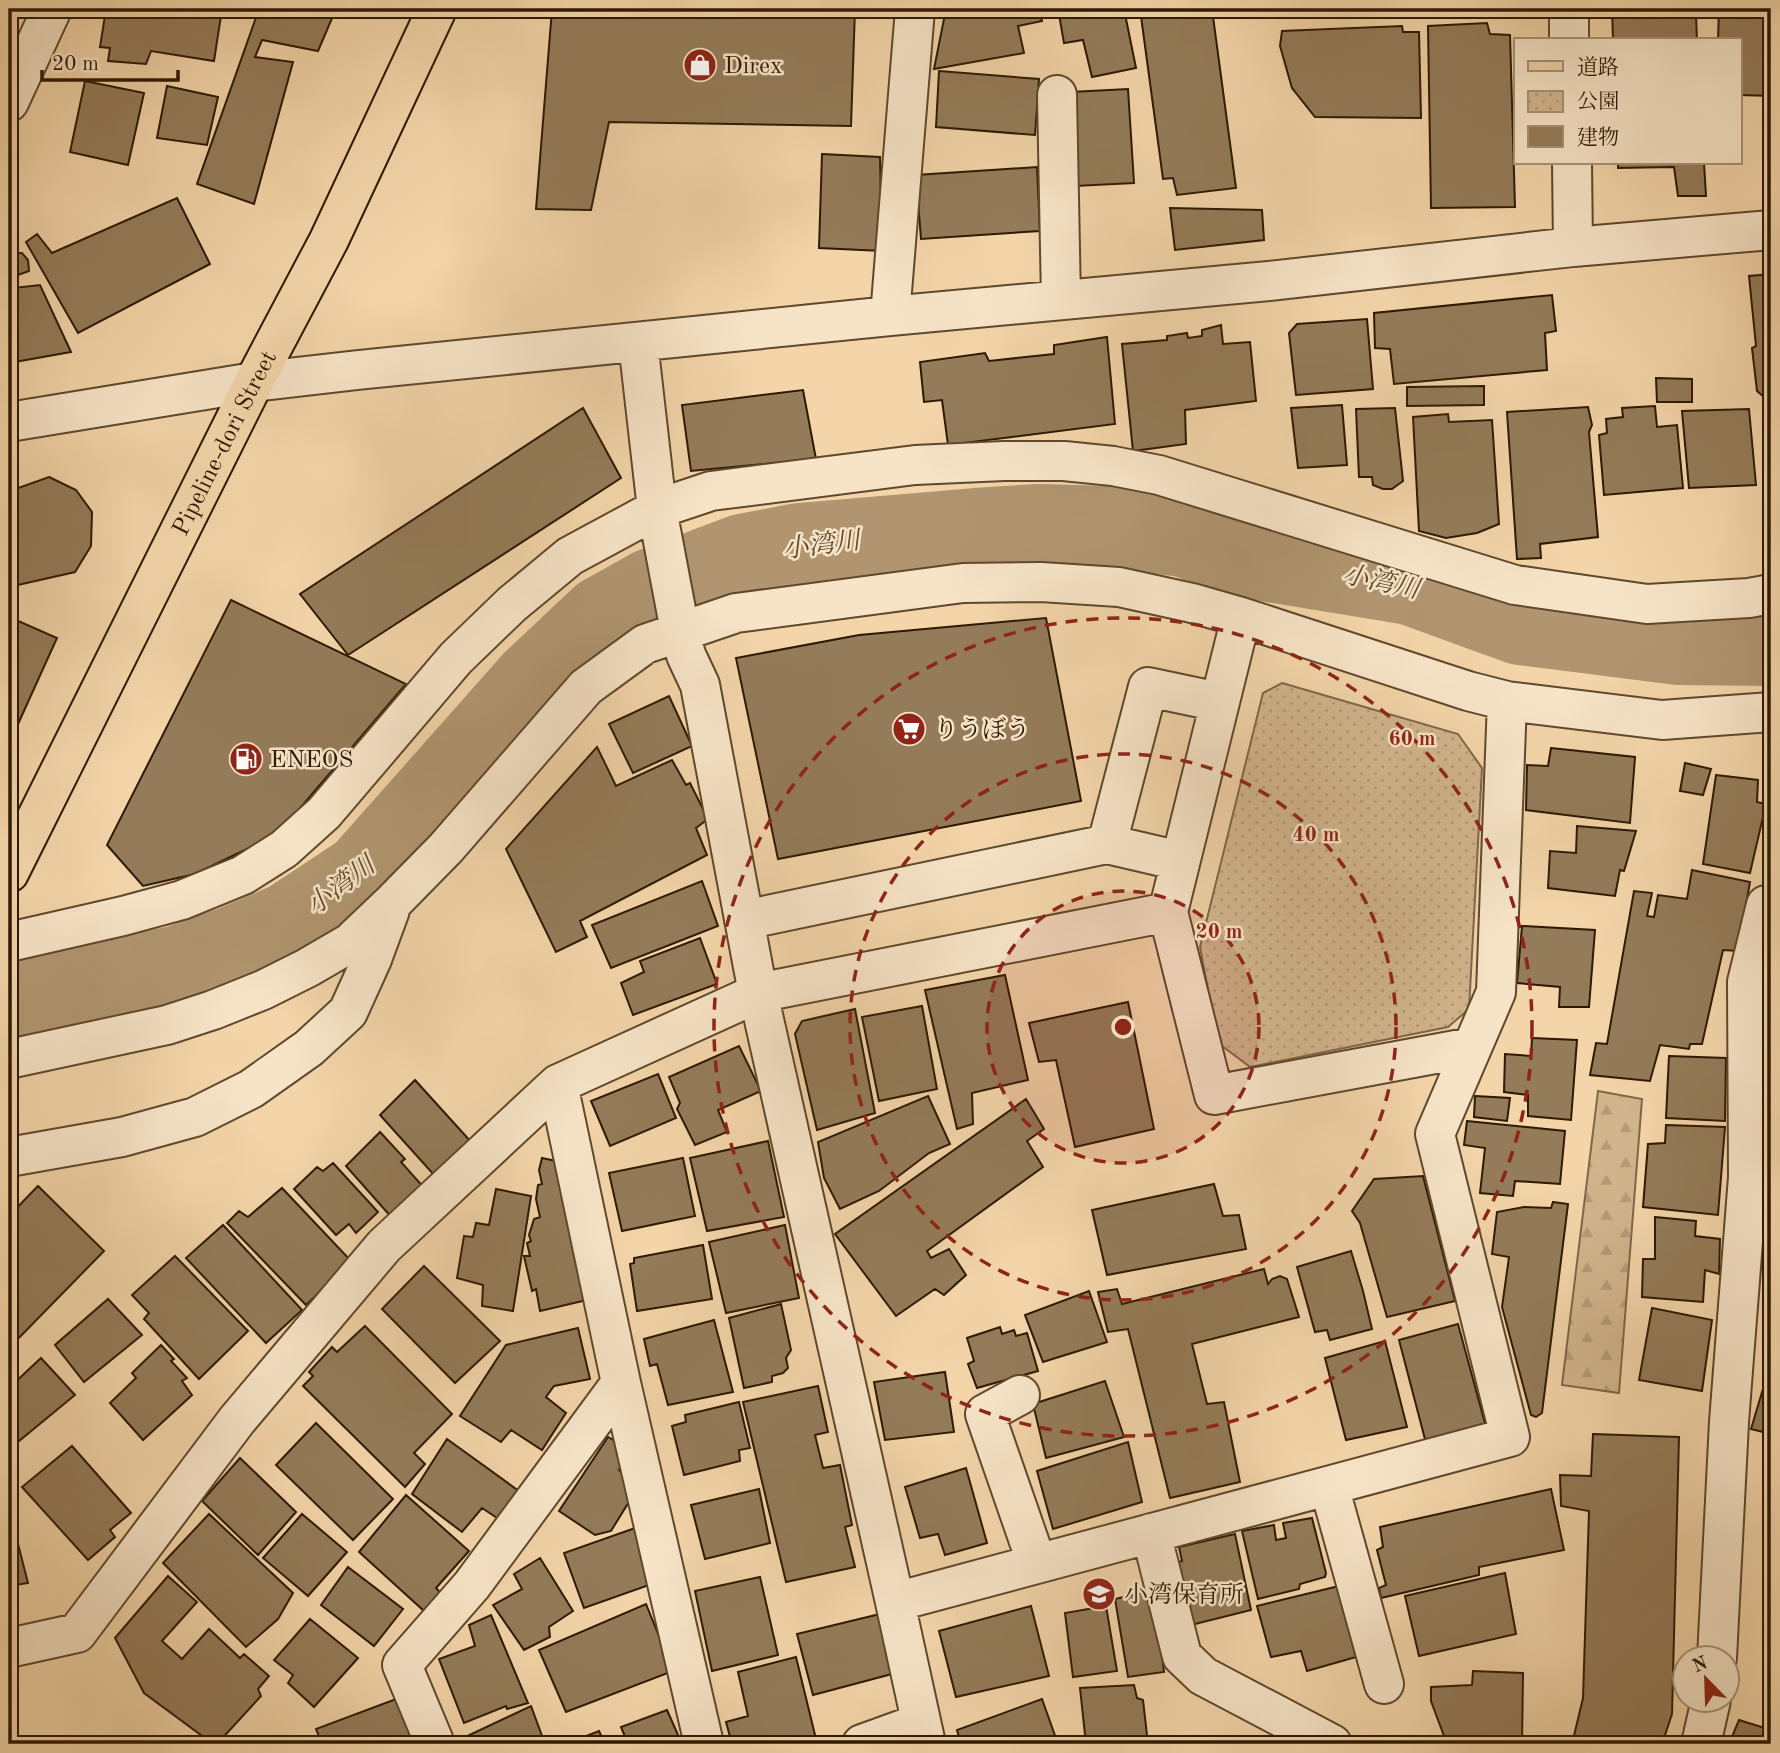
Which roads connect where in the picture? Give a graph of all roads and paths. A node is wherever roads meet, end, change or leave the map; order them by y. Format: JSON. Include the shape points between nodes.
{"nodes":[{"id":1,"x":52,"y":9,"type":"edge"},
{"id":2,"x":437,"y":9,"type":"edge"},
{"id":3,"x":915,"y":9,"type":"edge"},
{"id":4,"x":1569,"y":9,"type":"edge"},
{"id":5,"x":1569,"y":38,"type":"edge"},
{"id":6,"x":1057,"y":95,"type":"dead end"},
{"id":7,"x":9,"y":102,"type":"edge"},
{"id":8,"x":1572,"y":164,"type":"edge"},
{"id":9,"x":1771,"y":230,"type":"edge"},
{"id":10,"x":1573,"y":247,"type":"junction"},
{"id":11,"x":1061,"y":300,"type":"junction"},
{"id":12,"x":890,"y":316,"type":"junction"},
{"id":13,"x":638,"y":342,"type":"junction"},
{"id":14,"x":254,"y":382,"type":"junction"},
{"id":15,"x":9,"y":422,"type":"edge"},
{"id":16,"x":657,"y":509,"type":"junction"},
{"id":17,"x":1771,"y":594,"type":"edge"},
{"id":18,"x":1241,"y":617,"type":"junction"},
{"id":19,"x":680,"y":631,"type":"junction"},
{"id":20,"x":1507,"y":701,"type":"junction"},
{"id":21,"x":1219,"y":702,"type":"junction"},
{"id":22,"x":1771,"y":712,"type":"edge"},
{"id":23,"x":1107,"y":844,"type":"junction"},
{"id":24,"x":1180,"y":861,"type":"junction"},
{"id":25,"x":9,"y":873,"type":"edge"},
{"id":26,"x":392,"y":903,"type":"junction"},
{"id":27,"x":1766,"y":905,"type":"dead end"},
{"id":28,"x":1168,"y":912,"type":"junction"},
{"id":29,"x":744,"y":920,"type":"junction"},
{"id":30,"x":9,"y":942,"type":"edge"},
{"id":31,"x":758,"y":993,"type":"junction"},
{"id":32,"x":1472,"y":1047,"type":"junction"},
{"id":33,"x":9,"y":1059,"type":"edge"},
{"id":34,"x":558,"y":1084,"type":"junction"},
{"id":35,"x":9,"y":1157,"type":"edge"},
{"id":36,"x":621,"y":1383,"type":"junction"},
{"id":37,"x":1020,"y":1395,"type":"dead end"},
{"id":38,"x":1329,"y":1486,"type":"junction"},
{"id":39,"x":1151,"y":1533,"type":"junction"},
{"id":40,"x":1037,"y":1564,"type":"junction"},
{"id":41,"x":895,"y":1602,"type":"junction"},
{"id":42,"x":1718,"y":1644,"type":"edge"},
{"id":43,"x":9,"y":1648,"type":"edge"},
{"id":44,"x":1384,"y":1684,"type":"dead end"},
{"id":45,"x":1708,"y":1714,"type":"edge"},
{"id":46,"x":923,"y":1733,"type":"edge"},
{"id":47,"x":435,"y":1744,"type":"edge"},
{"id":48,"x":704,"y":1744,"type":"edge"},
{"id":49,"x":862,"y":1744,"type":"edge"},
{"id":50,"x":1332,"y":1744,"type":"edge"},
{"id":51,"x":1701,"y":1744,"type":"edge"}],
"edges":[{"from":1,"to":7,"type":"street"},
{"from":2,"to":14,"type":"main road","name":"Pipeline-dori Street","via":[[330,240]]},
{"from":3,"to":12,"type":"street"},
{"from":4,"to":5,"type":"street"},
{"from":6,"to":11,"type":"street"},
{"from":8,"to":10,"type":"street"},
{"from":9,"to":10,"type":"street"},
{"from":10,"to":11,"type":"street"},
{"from":11,"to":12,"type":"street"},
{"from":12,"to":13,"type":"street"},
{"from":13,"to":14,"type":"street"},
{"from":13,"to":16,"type":"street"},
{"from":14,"to":15,"type":"street"},
{"from":14,"to":25,"type":"main road","name":"Pipeline-dori Street"},
{"from":16,"to":17,"type":"street","via":[[711,491],[901,467],[1064,461],[1159,475],[1515,585],[1647,604]]},
{"from":16,"to":19,"type":"street"},
{"from":16,"to":30,"type":"street","via":[[570,556],[512,604],[456,658],[324,813],[284,849],[243,875],[182,900]]},
{"from":18,"to":19,"type":"street","via":[[1119,587],[963,583],[736,613]]},
{"from":18,"to":20,"type":"street"},
{"from":18,"to":21,"type":"street"},
{"from":19,"to":26,"type":"street","via":[[645,645],[586,687]]},
{"from":19,"to":29,"type":"street","via":[[700,685]]},
{"from":20,"to":22,"type":"street","via":[[1662,720]]},
{"from":20,"to":32,"type":"street","via":[[1496,992]]},
{"from":21,"to":23,"type":"street","via":[[1148,687]]},
{"from":21,"to":24,"type":"street"},
{"from":23,"to":24,"type":"street"},
{"from":23,"to":29,"type":"street"},
{"from":24,"to":28,"type":"street"},
{"from":26,"to":33,"type":"street","via":[[350,943],[263,990],[167,1025]]},
{"from":26,"to":35,"type":"street","via":[[348,1012],[309,1048],[251,1089],[195,1117],[122,1137]]},
{"from":27,"to":42,"type":"street","via":[[1747,982],[1748,1177]]},
{"from":28,"to":31,"type":"street"},
{"from":28,"to":32,"type":"street","via":[[1214,1095]]},
{"from":29,"to":31,"type":"street"},
{"from":31,"to":34,"type":"street"},
{"from":31,"to":41,"type":"street"},
{"from":32,"to":38,"type":"street","via":[[1435,1134],[1510,1437]]},
{"from":34,"to":36,"type":"street"},
{"from":34,"to":43,"type":"street","via":[[384,1246],[237,1420],[77,1633]]},
{"from":36,"to":47,"type":"street","via":[[472,1586],[402,1665]]},
{"from":36,"to":48,"type":"street"},
{"from":37,"to":40,"type":"street","via":[[985,1414]]},
{"from":38,"to":39,"type":"street"},
{"from":38,"to":44,"type":"street"},
{"from":39,"to":40,"type":"street"},
{"from":39,"to":50,"type":"street","via":[[1182,1656],[1203,1676]]},
{"from":40,"to":41,"type":"street"},
{"from":41,"to":46,"type":"street"},
{"from":45,"to":51,"type":"street"},
{"from":46,"to":49,"type":"street"}]}
